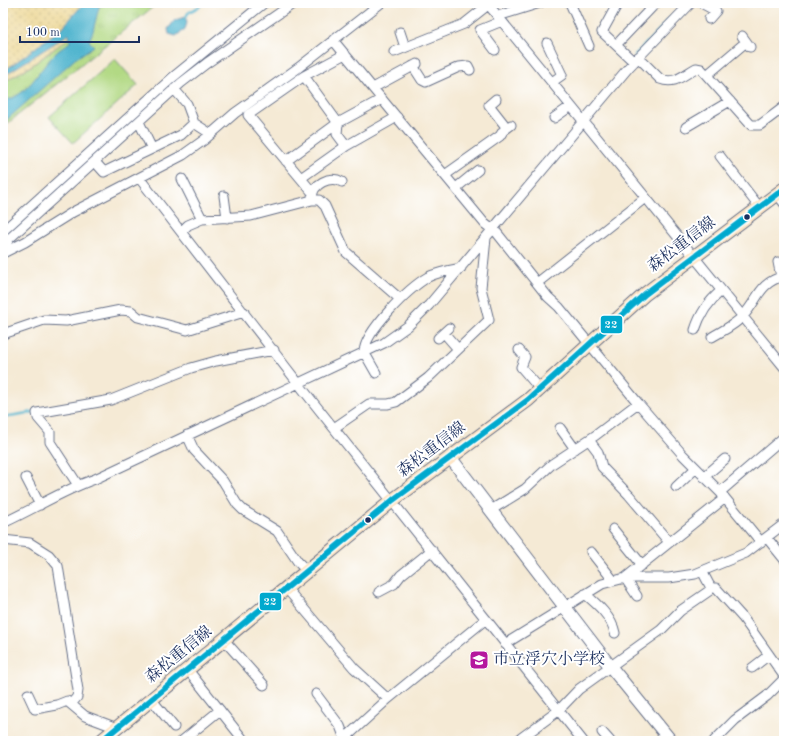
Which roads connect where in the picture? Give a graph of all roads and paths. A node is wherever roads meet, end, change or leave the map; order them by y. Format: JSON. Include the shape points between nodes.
{"nodes":[{"id":1,"x":264,"y":3,"type":"edge"},
{"id":2,"x":294,"y":3,"type":"edge"},
{"id":3,"x":381,"y":3,"type":"edge"},
{"id":4,"x":540,"y":3,"type":"edge"},
{"id":5,"x":570,"y":3,"type":"edge"},
{"id":6,"x":618,"y":3,"type":"edge"},
{"id":7,"x":656,"y":3,"type":"edge"},
{"id":8,"x":691,"y":3,"type":"edge"},
{"id":9,"x":701,"y":3,"type":"edge"},
{"id":10,"x":487,"y":4,"type":"edge"},
{"id":11,"x":500,"y":18,"type":"junction"},
{"id":12,"x":709,"y":19,"type":"dead end"},
{"id":13,"x":400,"y":32,"type":"dead end"},
{"id":14,"x":602,"y":32,"type":"junction"},
{"id":15,"x":333,"y":40,"type":"junction"},
{"id":16,"x":746,"y":42,"type":"dead end"},
{"id":17,"x":547,"y":43,"type":"dead end"},
{"id":18,"x":616,"y":45,"type":"junction"},
{"id":19,"x":405,"y":47,"type":"junction"},
{"id":20,"x":496,"y":50,"type":"dead end"},
{"id":21,"x":394,"y":52,"type":"dead end"},
{"id":22,"x":345,"y":54,"type":"junction"},
{"id":23,"x":636,"y":59,"type":"junction"},
{"id":24,"x":470,"y":70,"type":"dead end"},
{"id":25,"x":707,"y":75,"type":"junction"},
{"id":26,"x":304,"y":76,"type":"junction"},
{"id":27,"x":552,"y":82,"type":"junction"},
{"id":28,"x":373,"y":88,"type":"junction"},
{"id":29,"x":174,"y":89,"type":"junction"},
{"id":30,"x":382,"y":99,"type":"junction"},
{"id":31,"x":496,"y":99,"type":"dead end"},
{"id":32,"x":730,"y":101,"type":"junction"},
{"id":33,"x":571,"y":106,"type":"junction"},
{"id":34,"x":784,"y":107,"type":"edge"},
{"id":35,"x":397,"y":117,"type":"junction"},
{"id":36,"x":554,"y":118,"type":"dead end"},
{"id":37,"x":139,"y":122,"type":"junction"},
{"id":38,"x":338,"y":122,"type":"junction"},
{"id":39,"x":584,"y":122,"type":"junction"},
{"id":40,"x":194,"y":123,"type":"junction"},
{"id":41,"x":686,"y":127,"type":"dead end"},
{"id":42,"x":211,"y":134,"type":"junction"},
{"id":43,"x":346,"y":146,"type":"junction"},
{"id":44,"x":152,"y":149,"type":"junction"},
{"id":45,"x":720,"y":156,"type":"dead end"},
{"id":46,"x":286,"y":161,"type":"junction"},
{"id":47,"x":94,"y":162,"type":"junction"},
{"id":48,"x":478,"y":170,"type":"dead end"},
{"id":49,"x":445,"y":175,"type":"junction"},
{"id":50,"x":301,"y":178,"type":"junction"},
{"id":51,"x":140,"y":179,"type":"junction"},
{"id":52,"x":182,"y":179,"type":"dead end"},
{"id":53,"x":342,"y":182,"type":"dead end"},
{"id":54,"x":456,"y":188,"type":"junction"},
{"id":55,"x":224,"y":196,"type":"dead end"},
{"id":56,"x":312,"y":196,"type":"junction"},
{"id":57,"x":782,"y":196,"type":"edge"},
{"id":58,"x":645,"y":198,"type":"junction"},
{"id":59,"x":760,"y":208,"type":"junction"},
{"id":60,"x":202,"y":218,"type":"junction"},
{"id":61,"x":227,"y":218,"type":"junction"},
{"id":62,"x":493,"y":230,"type":"junction"},
{"id":63,"x":3,"y":231,"type":"edge"},
{"id":64,"x":181,"y":232,"type":"junction"},
{"id":65,"x":486,"y":238,"type":"junction"},
{"id":66,"x":3,"y":247,"type":"edge"},
{"id":67,"x":3,"y":253,"type":"edge"},
{"id":68,"x":693,"y":257,"type":"junction"},
{"id":69,"x":778,"y":262,"type":"dead end"},
{"id":70,"x":461,"y":268,"type":"junction"},
{"id":71,"x":782,"y":276,"type":"edge"},
{"id":72,"x":537,"y":283,"type":"junction"},
{"id":73,"x":721,"y":291,"type":"junction"},
{"id":74,"x":400,"y":299,"type":"junction"},
{"id":75,"x":244,"y":312,"type":"junction"},
{"id":76,"x":742,"y":316,"type":"junction"},
{"id":77,"x":695,"y":330,"type":"dead end"},
{"id":78,"x":444,"y":333,"type":"dead end"},
{"id":79,"x":3,"y":334,"type":"edge"},
{"id":80,"x":712,"y":337,"type":"dead end"},
{"id":81,"x":590,"y":343,"type":"junction"},
{"id":82,"x":458,"y":349,"type":"junction"},
{"id":83,"x":274,"y":350,"type":"junction"},
{"id":84,"x":519,"y":350,"type":"dead end"},
{"id":85,"x":364,"y":352,"type":"junction"},
{"id":86,"x":784,"y":367,"type":"edge"},
{"id":87,"x":376,"y":373,"type":"dead end"},
{"id":88,"x":299,"y":382,"type":"junction"},
{"id":89,"x":540,"y":389,"type":"junction"},
{"id":90,"x":638,"y":403,"type":"junction"},
{"id":91,"x":334,"y":428,"type":"junction"},
{"id":92,"x":560,"y":428,"type":"dead end"},
{"id":93,"x":187,"y":435,"type":"junction"},
{"id":94,"x":784,"y":437,"type":"edge"},
{"id":95,"x":589,"y":440,"type":"junction"},
{"id":96,"x":575,"y":449,"type":"junction"},
{"id":97,"x":450,"y":457,"type":"junction"},
{"id":98,"x":725,"y":459,"type":"dead end"},
{"id":99,"x":696,"y":468,"type":"junction"},
{"id":100,"x":704,"y":477,"type":"junction"},
{"id":101,"x":26,"y":478,"type":"dead end"},
{"id":102,"x":78,"y":485,"type":"junction"},
{"id":103,"x":676,"y":487,"type":"dead end"},
{"id":104,"x":722,"y":495,"type":"junction"},
{"id":105,"x":393,"y":500,"type":"junction"},
{"id":106,"x":40,"y":505,"type":"junction"},
{"id":107,"x":491,"y":510,"type":"junction"},
{"id":108,"x":3,"y":523,"type":"edge"},
{"id":109,"x":784,"y":524,"type":"edge"},
{"id":110,"x":613,"y":528,"type":"dead end"},
{"id":111,"x":3,"y":540,"type":"edge"},
{"id":112,"x":764,"y":540,"type":"junction"},
{"id":113,"x":669,"y":542,"type":"junction"},
{"id":114,"x":432,"y":550,"type":"junction"},
{"id":115,"x":591,"y":552,"type":"dead end"},
{"id":116,"x":784,"y":559,"type":"edge"},
{"id":117,"x":642,"y":564,"type":"junction"},
{"id":118,"x":702,"y":571,"type":"junction"},
{"id":119,"x":308,"y":572,"type":"junction"},
{"id":120,"x":625,"y":578,"type":"junction"},
{"id":121,"x":613,"y":580,"type":"junction"},
{"id":122,"x":711,"y":588,"type":"junction"},
{"id":123,"x":287,"y":589,"type":"junction"},
{"id":124,"x":379,"y":592,"type":"dead end"},
{"id":125,"x":585,"y":594,"type":"junction"},
{"id":126,"x":637,"y":596,"type":"dead end"},
{"id":127,"x":564,"y":607,"type":"junction"},
{"id":128,"x":486,"y":619,"type":"junction"},
{"id":129,"x":615,"y":632,"type":"dead end"},
{"id":130,"x":224,"y":640,"type":"junction"},
{"id":131,"x":505,"y":644,"type":"junction"},
{"id":132,"x":769,"y":655,"type":"junction"},
{"id":133,"x":610,"y":666,"type":"junction"},
{"id":134,"x":752,"y":668,"type":"dead end"},
{"id":135,"x":188,"y":670,"type":"junction"},
{"id":136,"x":784,"y":676,"type":"edge"},
{"id":137,"x":784,"y":679,"type":"edge"},
{"id":138,"x":264,"y":685,"type":"dead end"},
{"id":139,"x":28,"y":694,"type":"dead end"},
{"id":140,"x":316,"y":694,"type":"dead end"},
{"id":141,"x":388,"y":699,"type":"junction"},
{"id":142,"x":152,"y":700,"type":"junction"},
{"id":143,"x":72,"y":703,"type":"junction"},
{"id":144,"x":220,"y":710,"type":"junction"},
{"id":145,"x":558,"y":711,"type":"junction"},
{"id":146,"x":174,"y":727,"type":"dead end"},
{"id":147,"x":117,"y":728,"type":"junction"},
{"id":148,"x":602,"y":732,"type":"dead end"},
{"id":149,"x":242,"y":738,"type":"dead end"},
{"id":150,"x":344,"y":740,"type":"edge"},
{"id":151,"x":611,"y":740,"type":"edge"},
{"id":152,"x":101,"y":741,"type":"edge"},
{"id":153,"x":182,"y":741,"type":"edge"},
{"id":154,"x":517,"y":741,"type":"edge"},
{"id":155,"x":583,"y":741,"type":"edge"},
{"id":156,"x":671,"y":741,"type":"edge"},
{"id":157,"x":715,"y":741,"type":"edge"}],
"edges":[{"from":1,"to":63,"type":"street","via":[[191,62]]},
{"from":2,"to":29,"type":"street"},
{"from":3,"to":15,"type":"street"},
{"from":4,"to":11,"type":"street"},
{"from":5,"to":14,"type":"street","via":[[587,42]]},
{"from":6,"to":14,"type":"street"},
{"from":7,"to":18,"type":"street"},
{"from":8,"to":23,"type":"street"},
{"from":9,"to":12,"type":"street","via":[[716,11]]},
{"from":10,"to":11,"type":"street"},
{"from":10,"to":19,"type":"street","via":[[464,24]]},
{"from":11,"to":20,"type":"street","via":[[480,30]]},
{"from":11,"to":27,"type":"street"},
{"from":13,"to":19,"type":"street"},
{"from":14,"to":18,"type":"street"},
{"from":15,"to":22,"type":"street"},
{"from":15,"to":42,"type":"street"},
{"from":16,"to":25,"type":"street"},
{"from":17,"to":27,"type":"street","via":[[562,75]]},
{"from":18,"to":23,"type":"street"},
{"from":19,"to":21,"type":"street"},
{"from":22,"to":26,"type":"street"},
{"from":22,"to":28,"type":"street"},
{"from":23,"to":25,"type":"street","via":[[664,81],[677,80],[696,68]]},
{"from":23,"to":39,"type":"street"},
{"from":24,"to":28,"type":"street","via":[[468,66],[460,67],[426,82],[422,80],[416,65]]},
{"from":25,"to":32,"type":"street"},
{"from":26,"to":38,"type":"street"},
{"from":26,"to":46,"type":"street","via":[[248,115]]},
{"from":27,"to":33,"type":"street"},
{"from":28,"to":30,"type":"street"},
{"from":29,"to":37,"type":"street"},
{"from":29,"to":40,"type":"street","via":[[186,104]]},
{"from":30,"to":35,"type":"street"},
{"from":30,"to":38,"type":"street"},
{"from":31,"to":49,"type":"street","via":[[489,105],[509,126],[487,150]]},
{"from":32,"to":34,"type":"street","via":[[751,125],[755,126],[763,124]]},
{"from":32,"to":41,"type":"street"},
{"from":33,"to":36,"type":"street"},
{"from":33,"to":39,"type":"street"},
{"from":35,"to":43,"type":"street"},
{"from":35,"to":49,"type":"street"},
{"from":37,"to":44,"type":"street"},
{"from":37,"to":47,"type":"street"},
{"from":38,"to":43,"type":"street","via":[[337,134]]},
{"from":38,"to":46,"type":"street"},
{"from":39,"to":58,"type":"street"},
{"from":39,"to":62,"type":"street"},
{"from":40,"to":42,"type":"street"},
{"from":40,"to":44,"type":"street","via":[[181,135]]},
{"from":42,"to":51,"type":"street","via":[[173,162]]},
{"from":43,"to":50,"type":"street"},
{"from":44,"to":47,"type":"street","via":[[104,172]]},
{"from":45,"to":59,"type":"street"},
{"from":46,"to":50,"type":"street"},
{"from":47,"to":66,"type":"street"},
{"from":48,"to":54,"type":"street"},
{"from":49,"to":54,"type":"street"},
{"from":50,"to":56,"type":"street"},
{"from":51,"to":64,"type":"street"},
{"from":51,"to":67,"type":"street","via":[[73,212]]},
{"from":52,"to":60,"type":"street"},
{"from":53,"to":56,"type":"street","via":[[322,182]]},
{"from":54,"to":62,"type":"street","via":[[485,224]]},
{"from":55,"to":61,"type":"street"},
{"from":56,"to":61,"type":"street","via":[[251,216]]},
{"from":56,"to":74,"type":"street","via":[[325,206],[346,252]]},
{"from":57,"to":59,"type":"main road","name":"森松重信線"},
{"from":58,"to":68,"type":"street"},
{"from":58,"to":72,"type":"street"},
{"from":59,"to":68,"type":"main road","name":"森松重信線"},
{"from":60,"to":61,"type":"street"},
{"from":60,"to":64,"type":"street","via":[[188,224]]},
{"from":62,"to":65,"type":"street"},
{"from":62,"to":72,"type":"street"},
{"from":64,"to":75,"type":"street"},
{"from":65,"to":70,"type":"street"},
{"from":65,"to":82,"type":"street","via":[[481,288],[489,320]]},
{"from":68,"to":73,"type":"street"},
{"from":68,"to":81,"type":"main road","name":"森松重信線","via":[[645,294]]},
{"from":69,"to":71,"type":"street"},
{"from":70,"to":74,"type":"street","via":[[429,277]]},
{"from":70,"to":85,"type":"street","via":[[408,326],[384,343]]},
{"from":71,"to":76,"type":"street","via":[[762,287]]},
{"from":72,"to":81,"type":"street"},
{"from":73,"to":76,"type":"street"},
{"from":73,"to":77,"type":"street","via":[[707,306]]},
{"from":74,"to":85,"type":"street","via":[[366,340]]},
{"from":75,"to":79,"type":"street","via":[[187,330],[121,310],[66,321],[44,320]]},
{"from":75,"to":83,"type":"street"},
{"from":76,"to":80,"type":"street"},
{"from":76,"to":86,"type":"street"},
{"from":78,"to":82,"type":"street"},
{"from":81,"to":89,"type":"main road","name":"森松重信線"},
{"from":81,"to":90,"type":"street"},
{"from":82,"to":91,"type":"street","via":[[428,378],[396,402],[369,404]]},
{"from":83,"to":88,"type":"street"},
{"from":83,"to":102,"type":"street","via":[[204,364],[111,400],[37,414],[50,432],[50,442]]},
{"from":84,"to":89,"type":"street","via":[[525,358],[521,367]]},
{"from":85,"to":87,"type":"street"},
{"from":85,"to":88,"type":"street"},
{"from":88,"to":91,"type":"street"},
{"from":88,"to":93,"type":"street"},
{"from":89,"to":97,"type":"main road","name":"森松重信線"},
{"from":90,"to":95,"type":"street"},
{"from":90,"to":99,"type":"street"},
{"from":91,"to":105,"type":"street"},
{"from":92,"to":96,"type":"street"},
{"from":93,"to":102,"type":"street"},
{"from":93,"to":119,"type":"street","via":[[194,450],[224,481],[242,510],[277,531]]},
{"from":94,"to":104,"type":"street"},
{"from":95,"to":96,"type":"street"},
{"from":95,"to":113,"type":"street","via":[[598,452],[602,467],[630,495]]},
{"from":96,"to":107,"type":"street","via":[[552,464],[525,489]]},
{"from":97,"to":105,"type":"main road","name":"森松重信線"},
{"from":97,"to":107,"type":"street"},
{"from":98,"to":100,"type":"street"},
{"from":99,"to":100,"type":"street"},
{"from":99,"to":103,"type":"street"},
{"from":100,"to":104,"type":"street"},
{"from":101,"to":106,"type":"street"},
{"from":102,"to":106,"type":"street"},
{"from":104,"to":112,"type":"street"},
{"from":104,"to":113,"type":"street"},
{"from":105,"to":114,"type":"street"},
{"from":105,"to":119,"type":"main road","name":"森松重信線"},
{"from":106,"to":108,"type":"street"},
{"from":107,"to":127,"type":"street"},
{"from":109,"to":112,"type":"street"},
{"from":110,"to":117,"type":"street"},
{"from":111,"to":143,"type":"street","via":[[30,542],[49,555],[58,566],[78,690]]},
{"from":112,"to":116,"type":"street"},
{"from":112,"to":118,"type":"street","via":[[746,553]]},
{"from":113,"to":117,"type":"street"},
{"from":114,"to":124,"type":"street","via":[[401,575],[394,584]]},
{"from":114,"to":128,"type":"street"},
{"from":115,"to":121,"type":"street"},
{"from":117,"to":120,"type":"street"},
{"from":118,"to":120,"type":"street","via":[[685,577]]},
{"from":118,"to":122,"type":"street"},
{"from":119,"to":123,"type":"main road","name":"森松重信線"},
{"from":120,"to":121,"type":"street"},
{"from":120,"to":126,"type":"street"},
{"from":121,"to":125,"type":"street"},
{"from":122,"to":132,"type":"street","via":[[716,588],[743,618]]},
{"from":122,"to":133,"type":"street","via":[[661,630]]},
{"from":123,"to":130,"type":"main road","name":"森松重信線"},
{"from":123,"to":141,"type":"street","via":[[354,668]]},
{"from":125,"to":127,"type":"street"},
{"from":125,"to":129,"type":"street","via":[[604,612]]},
{"from":127,"to":131,"type":"street"},
{"from":127,"to":133,"type":"street"},
{"from":128,"to":131,"type":"street"},
{"from":128,"to":141,"type":"street"},
{"from":130,"to":135,"type":"main road","name":"森松重信線"},
{"from":130,"to":138,"type":"street"},
{"from":131,"to":145,"type":"street"},
{"from":132,"to":134,"type":"street"},
{"from":132,"to":136,"type":"street"},
{"from":133,"to":145,"type":"street","via":[[579,689]]},
{"from":133,"to":156,"type":"street"},
{"from":135,"to":142,"type":"main road","name":"森松重信線"},
{"from":135,"to":144,"type":"street"},
{"from":137,"to":157,"type":"street","via":[[767,696],[735,720]]},
{"from":139,"to":143,"type":"street","via":[[35,709],[67,701]]},
{"from":140,"to":150,"type":"street","via":[[340,726]]},
{"from":141,"to":150,"type":"street"},
{"from":142,"to":146,"type":"street"},
{"from":142,"to":147,"type":"main road","name":"森松重信線"},
{"from":143,"to":147,"type":"street","via":[[85,716]]},
{"from":144,"to":149,"type":"street"},
{"from":144,"to":153,"type":"street"},
{"from":145,"to":154,"type":"street"},
{"from":145,"to":155,"type":"street"},
{"from":147,"to":152,"type":"main road","name":"森松重信線"},
{"from":148,"to":151,"type":"street"}]}
